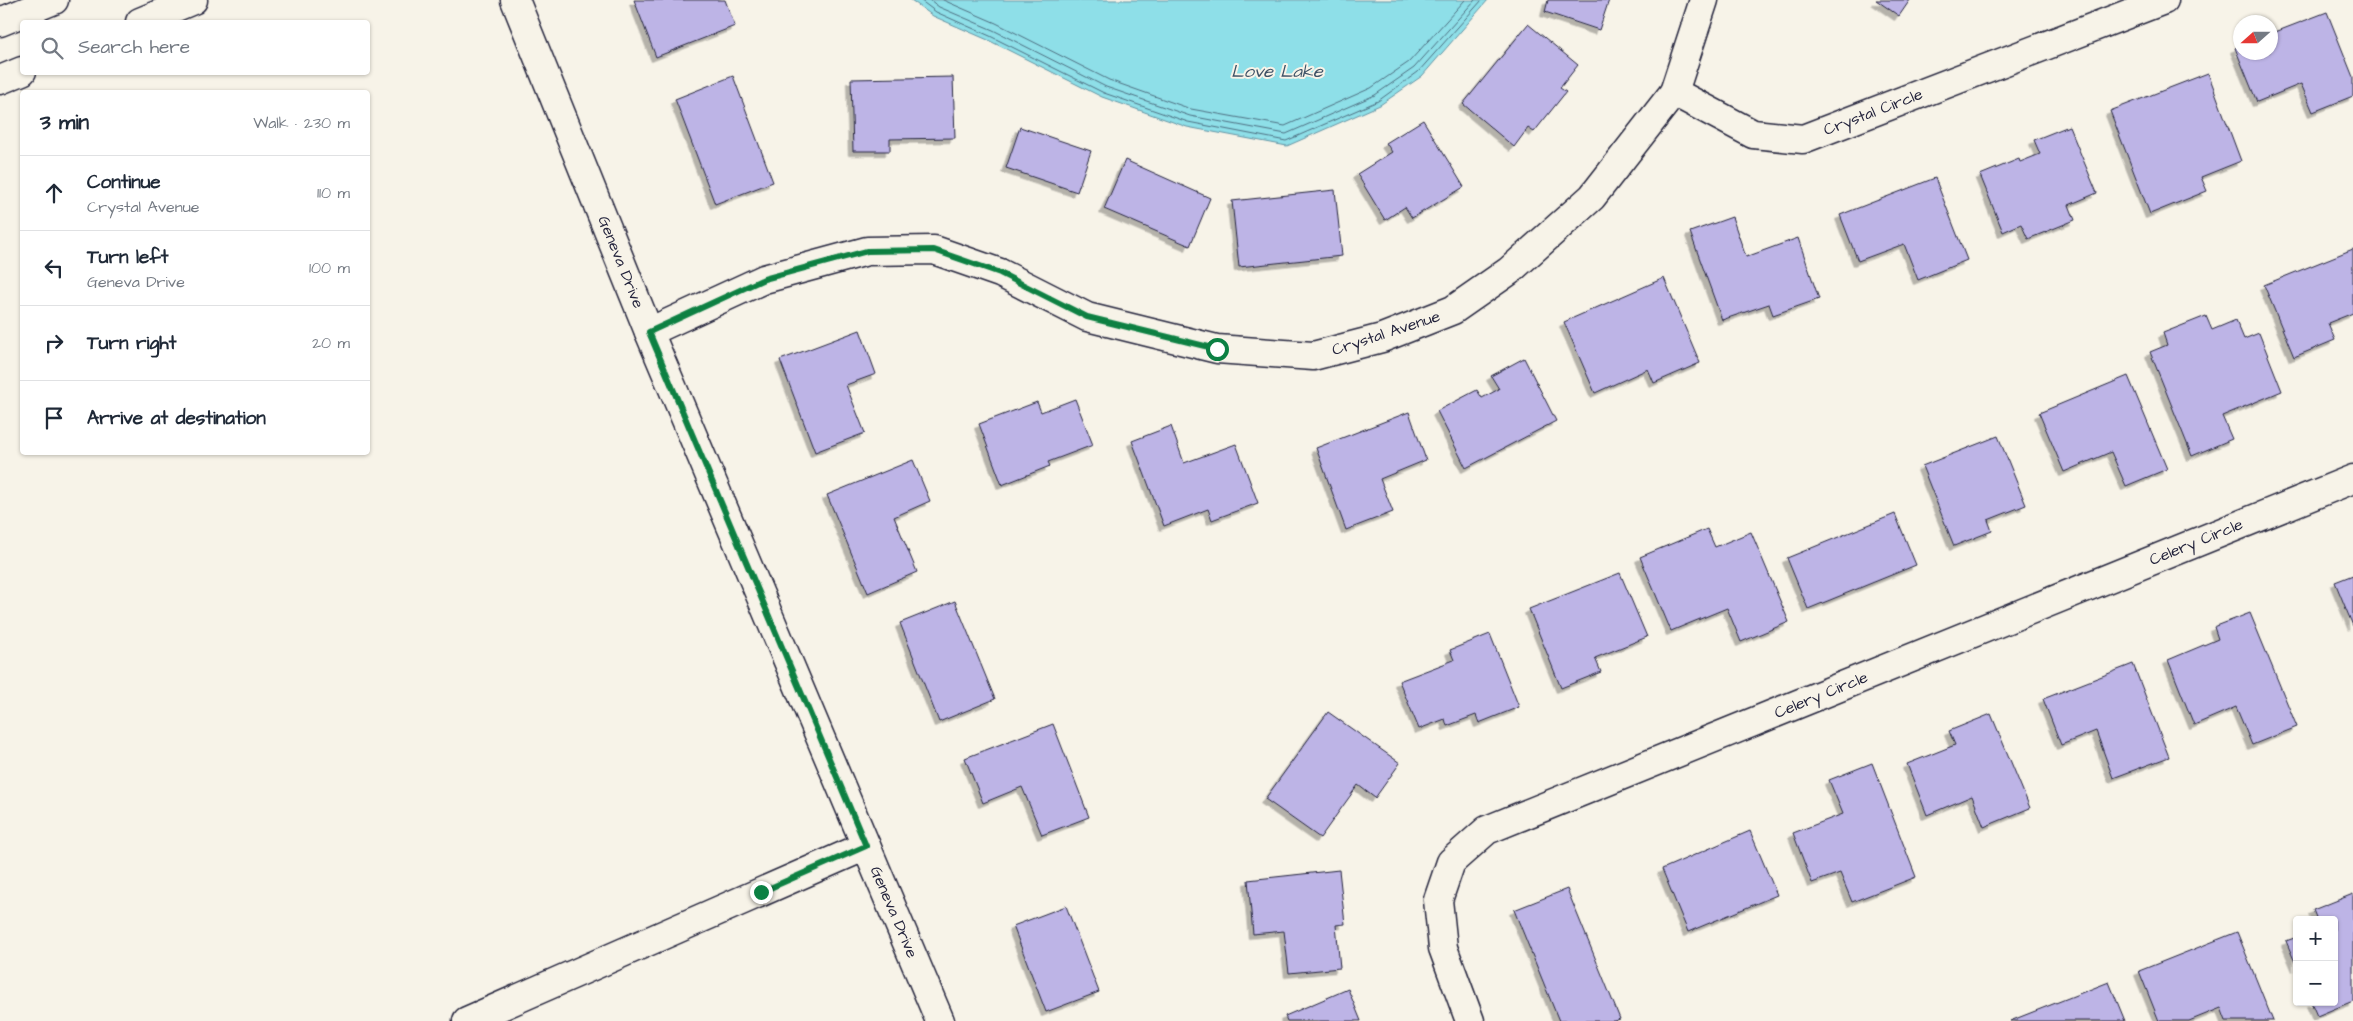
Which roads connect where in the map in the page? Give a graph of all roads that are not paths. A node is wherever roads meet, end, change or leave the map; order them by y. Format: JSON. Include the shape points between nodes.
{"nodes":[{"id":1,"x":54,"y":0,"type":"edge"},
{"id":2,"x":193,"y":0,"type":"edge"},
{"id":3,"x":515,"y":0,"type":"edge"},
{"id":4,"x":1704,"y":0,"type":"edge"},
{"id":5,"x":2164,"y":0,"type":"edge"},
{"id":6,"x":145,"y":20,"type":"edge"},
{"id":7,"x":0,"y":22,"type":"edge"},
{"id":8,"x":20,"y":72,"type":"edge"},
{"id":9,"x":0,"y":80,"type":"edge"},
{"id":10,"x":1674,"y":92,"type":"junction"},
{"id":11,"x":649,"y":332,"type":"junction"},
{"id":12,"x":2353,"y":479,"type":"edge"},
{"id":13,"x":866,"y":846,"type":"junction"},
{"id":14,"x":467,"y":1021,"type":"edge"},
{"id":15,"x":940,"y":1021,"type":"edge"},
{"id":16,"x":1470,"y":1021,"type":"edge"}],
"edges":[{"from":1,"to":7,"type":"street"},
{"from":2,"to":6,"type":"street"},
{"from":3,"to":11,"type":"street","name":"Geneva Drive"},
{"from":4,"to":10,"type":"street"},
{"from":5,"to":10,"type":"street","name":"Crystal Circle","via":[[1803,139],[1753,134]]},
{"from":8,"to":9,"type":"street"},
{"from":10,"to":11,"type":"street","name":"Crystal Avenue","via":[[1592,197],[1509,271],[1453,310],[1382,338],[1313,356],[1217,349],[1087,317],[1000,273],[934,250],[867,251],[764,279]]},
{"from":11,"to":13,"type":"street","name":"Geneva Drive"},
{"from":12,"to":16,"type":"street","name":"Celery Circle","via":[[1487,830],[1451,862],[1438,900],[1443,948]]},
{"from":13,"to":14,"type":"street"},
{"from":13,"to":15,"type":"street","name":"Geneva Drive"}]}
